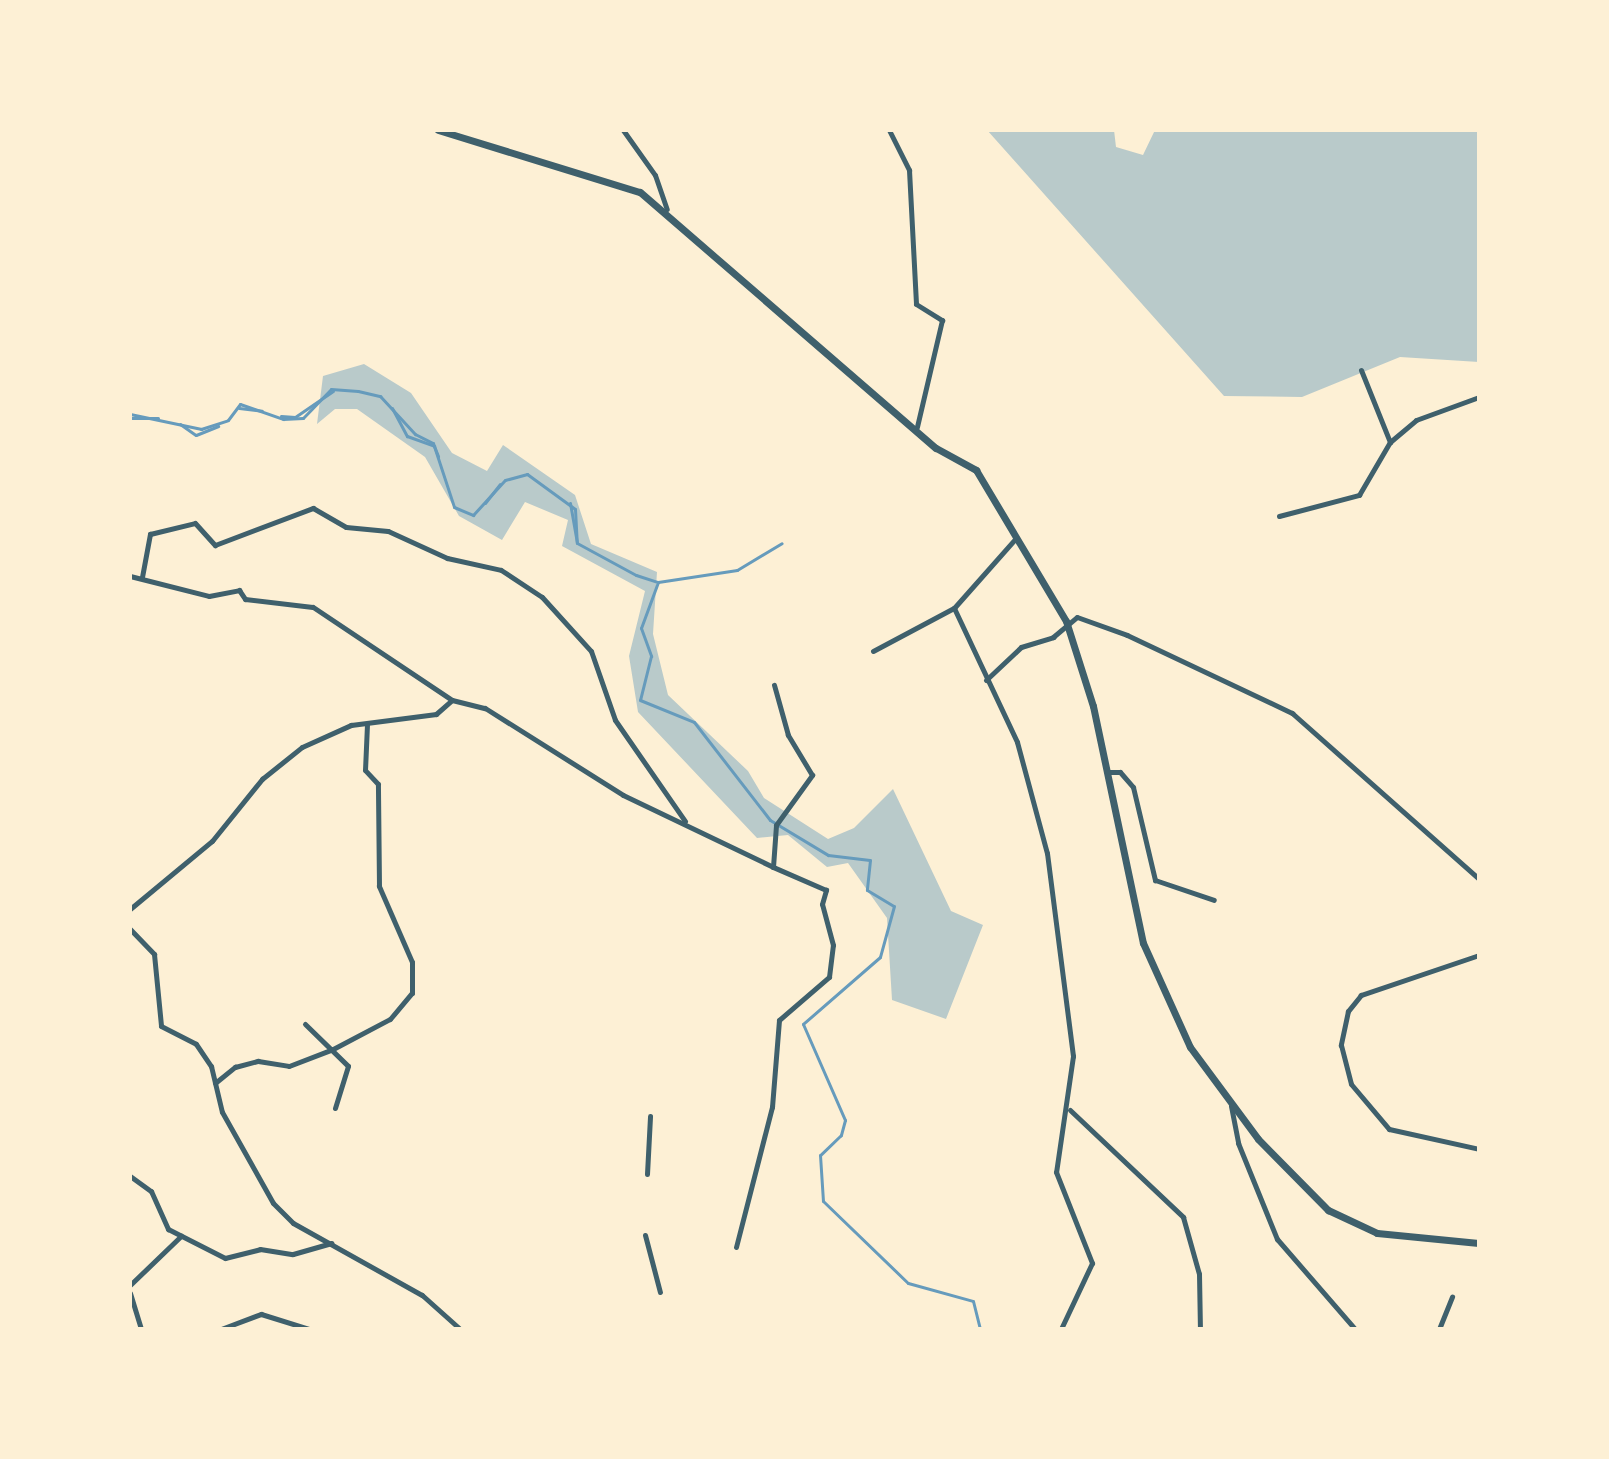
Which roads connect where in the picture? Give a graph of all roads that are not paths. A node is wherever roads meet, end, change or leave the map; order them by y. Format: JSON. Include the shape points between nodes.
{"nodes":[{"id":1,"x":438,"y":130,"type":"edge"},
{"id":2,"x":623,"y":130,"type":"edge"},
{"id":3,"x":889,"y":130,"type":"edge"},
{"id":4,"x":667,"y":209,"type":"junction"},
{"id":5,"x":1361,"y":370,"type":"dead end"},
{"id":6,"x":1479,"y":397,"type":"edge"},
{"id":7,"x":917,"y":427,"type":"junction"},
{"id":8,"x":1390,"y":442,"type":"junction"},
{"id":9,"x":1279,"y":516,"type":"dead end"},
{"id":10,"x":1016,"y":538,"type":"junction"},
{"id":11,"x":130,"y":576,"type":"edge"},
{"id":12,"x":142,"y":577,"type":"junction"},
{"id":13,"x":954,"y":608,"type":"junction"},
{"id":14,"x":1066,"y":621,"type":"junction"},
{"id":15,"x":873,"y":651,"type":"dead end"},
{"id":16,"x":986,"y":680,"type":"junction"},
{"id":17,"x":774,"y":685,"type":"dead end"},
{"id":18,"x":452,"y":700,"type":"junction"},
{"id":19,"x":367,"y":725,"type":"junction"},
{"id":20,"x":1107,"y":772,"type":"junction"},
{"id":21,"x":685,"y":821,"type":"junction"},
{"id":22,"x":773,"y":867,"type":"junction"},
{"id":23,"x":1479,"y":879,"type":"edge"},
{"id":24,"x":1214,"y":900,"type":"dead end"},
{"id":25,"x":130,"y":909,"type":"edge"},
{"id":26,"x":130,"y":929,"type":"edge"},
{"id":27,"x":1479,"y":955,"type":"edge"},
{"id":28,"x":305,"y":1024,"type":"dead end"},
{"id":29,"x":333,"y":1049,"type":"junction"},
{"id":30,"x":215,"y":1083,"type":"junction"},
{"id":31,"x":1231,"y":1106,"type":"junction"},
{"id":32,"x":335,"y":1108,"type":"dead end"},
{"id":33,"x":1069,"y":1109,"type":"junction"},
{"id":34,"x":650,"y":1116,"type":"dead end"},
{"id":35,"x":1479,"y":1149,"type":"edge"},
{"id":36,"x":647,"y":1174,"type":"dead end"},
{"id":37,"x":130,"y":1176,"type":"edge"},
{"id":38,"x":645,"y":1235,"type":"dead end"},
{"id":39,"x":181,"y":1236,"type":"junction"},
{"id":40,"x":333,"y":1243,"type":"junction"},
{"id":41,"x":1479,"y":1243,"type":"edge"},
{"id":42,"x":736,"y":1247,"type":"dead end"},
{"id":43,"x":130,"y":1285,"type":"edge"},
{"id":44,"x":660,"y":1292,"type":"dead end"},
{"id":45,"x":130,"y":1293,"type":"edge"},
{"id":46,"x":1452,"y":1296,"type":"dead end"},
{"id":47,"x":141,"y":1329,"type":"edge"},
{"id":48,"x":221,"y":1329,"type":"edge"},
{"id":49,"x":309,"y":1329,"type":"edge"},
{"id":50,"x":460,"y":1329,"type":"edge"},
{"id":51,"x":1061,"y":1329,"type":"edge"},
{"id":52,"x":1200,"y":1329,"type":"edge"},
{"id":53,"x":1355,"y":1329,"type":"edge"},
{"id":54,"x":1439,"y":1329,"type":"edge"}],
"edges":[{"from":1,"to":4,"type":"street","via":[[611,179]]},
{"from":2,"to":4,"type":"street","via":[[655,175]]},
{"from":3,"to":7,"type":"street","via":[[909,170],[916,304],[942,320]]},
{"from":4,"to":7,"type":"street"},
{"from":5,"to":8,"type":"street"},
{"from":6,"to":8,"type":"street","via":[[1435,410]]},
{"from":7,"to":10,"type":"street","via":[[936,448],[976,470]]},
{"from":8,"to":9,"type":"street","via":[[1359,495]]},
{"from":10,"to":13,"type":"street"},
{"from":10,"to":14,"type":"street"},
{"from":11,"to":12,"type":"street"},
{"from":12,"to":18,"type":"street","via":[[209,596],[239,590],[245,599],[313,607]]},
{"from":12,"to":21,"type":"street","via":[[150,534],[195,523],[215,545],[313,508],[346,527],[388,531],[447,558],[501,570],[542,597],[586,644],[615,720]]},
{"from":13,"to":15,"type":"street"},
{"from":13,"to":16,"type":"street"},
{"from":14,"to":16,"type":"street","via":[[1053,637],[1021,647]]},
{"from":14,"to":20,"type":"street"},
{"from":14,"to":23,"type":"street","via":[[1085,618],[1127,635],[1292,713]]},
{"from":16,"to":33,"type":"street","via":[[1017,742],[1047,853],[1073,1056]]},
{"from":17,"to":22,"type":"street","via":[[788,735],[812,775],[776,825]]},
{"from":18,"to":19,"type":"street","via":[[436,714]]},
{"from":18,"to":21,"type":"street","via":[[485,708],[623,795]]},
{"from":19,"to":25,"type":"street","via":[[321,735],[278,763],[228,825]]},
{"from":19,"to":29,"type":"street","via":[[365,770],[378,784],[383,909],[416,980],[390,1019]]},
{"from":20,"to":24,"type":"street","via":[[1120,772],[1133,787],[1155,880]]},
{"from":20,"to":31,"type":"street","via":[[1156,980]]},
{"from":21,"to":22,"type":"street"},
{"from":22,"to":42,"type":"street","via":[[826,890],[822,904],[833,945],[829,977],[779,1020],[772,1107]]},
{"from":26,"to":30,"type":"street","via":[[154,954],[161,1026],[196,1044]]},
{"from":27,"to":35,"type":"street","via":[[1361,995],[1348,1011],[1341,1045],[1351,1084],[1389,1129],[1430,1144]]},
{"from":28,"to":29,"type":"street"},
{"from":29,"to":30,"type":"street","via":[[289,1066],[258,1061],[235,1067]]},
{"from":29,"to":32,"type":"street","via":[[348,1066]]},
{"from":30,"to":40,"type":"street","via":[[222,1112],[273,1203]]},
{"from":31,"to":41,"type":"street","via":[[1312,1198],[1348,1223]]},
{"from":31,"to":53,"type":"street","via":[[1277,1239]]},
{"from":33,"to":51,"type":"street","via":[[1059,1126],[1056,1172],[1092,1263]]},
{"from":33,"to":52,"type":"street","via":[[1073,1121],[1098,1129],[1183,1217],[1199,1274]]},
{"from":34,"to":36,"type":"street"},
{"from":37,"to":39,"type":"street","via":[[151,1191],[158,1219]]},
{"from":38,"to":44,"type":"street"},
{"from":39,"to":40,"type":"street","via":[[225,1258],[260,1249],[293,1254]]},
{"from":39,"to":43,"type":"street"},
{"from":40,"to":50,"type":"street","via":[[422,1295]]},
{"from":45,"to":47,"type":"street"},
{"from":46,"to":54,"type":"street"},
{"from":48,"to":49,"type":"street","via":[[261,1314]]}]}
